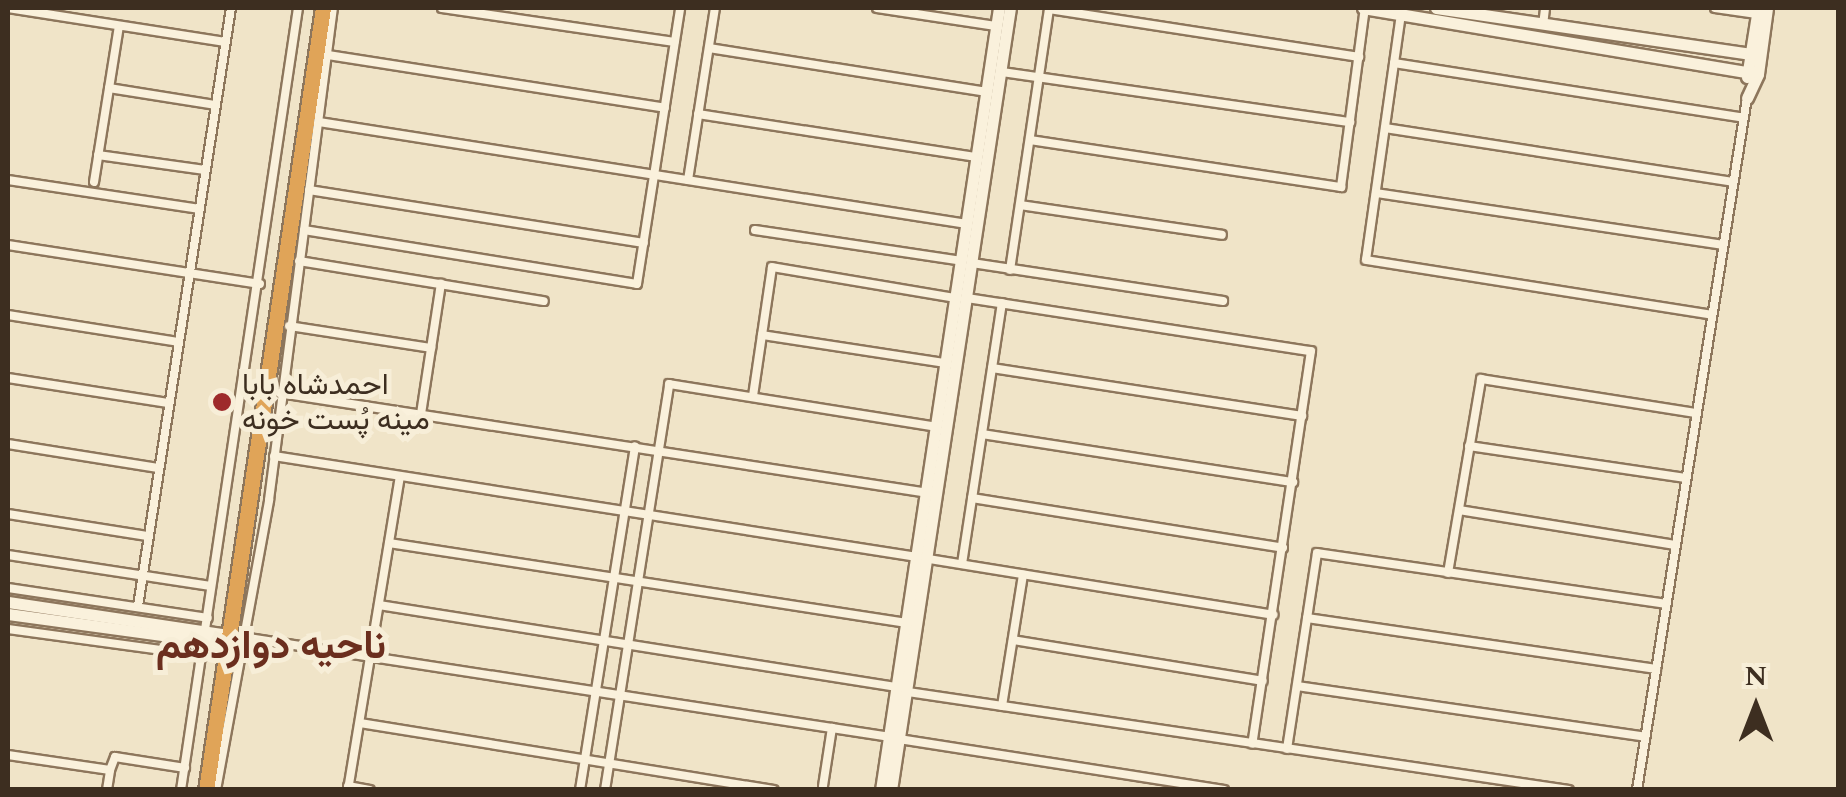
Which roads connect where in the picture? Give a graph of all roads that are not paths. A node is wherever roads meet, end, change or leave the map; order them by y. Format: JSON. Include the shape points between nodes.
{"nodes":[{"id":1,"x":8,"y":8,"type":"edge"},
{"id":2,"x":231,"y":8,"type":"edge"},
{"id":3,"x":298,"y":8,"type":"edge"},
{"id":4,"x":314,"y":8,"type":"edge"},
{"id":5,"x":323,"y":8,"type":"edge"},
{"id":6,"x":333,"y":8,"type":"edge"},
{"id":7,"x":442,"y":8,"type":"edge"},
{"id":8,"x":680,"y":8,"type":"edge"},
{"id":9,"x":715,"y":8,"type":"edge"},
{"id":10,"x":876,"y":8,"type":"edge"},
{"id":11,"x":998,"y":8,"type":"edge"},
{"id":12,"x":1010,"y":8,"type":"edge"},
{"id":13,"x":1049,"y":8,"type":"edge"},
{"id":14,"x":1364,"y":8,"type":"edge"},
{"id":15,"x":1436,"y":8,"type":"edge"},
{"id":16,"x":1545,"y":8,"type":"edge"},
{"id":17,"x":1715,"y":8,"type":"edge"},
{"id":18,"x":1761,"y":10,"type":"edge"},
{"id":19,"x":1402,"y":14,"type":"junction"},
{"id":20,"x":1542,"y":25,"type":"junction"},
{"id":21,"x":119,"y":26,"type":"junction"},
{"id":22,"x":996,"y":26,"type":"junction"},
{"id":23,"x":225,"y":42,"type":"junction"},
{"id":24,"x":675,"y":42,"type":"junction"},
{"id":25,"x":709,"y":48,"type":"junction"},
{"id":26,"x":1755,"y":54,"type":"junction"},
{"id":27,"x":328,"y":56,"type":"junction"},
{"id":28,"x":1358,"y":57,"type":"junction"},
{"id":29,"x":1394,"y":63,"type":"junction"},
{"id":30,"x":1002,"y":72,"type":"junction"},
{"id":31,"x":1752,"y":73,"type":"junction"},
{"id":32,"x":1039,"y":78,"type":"junction"},
{"id":33,"x":108,"y":88,"type":"junction"},
{"id":34,"x":986,"y":92,"type":"junction"},
{"id":35,"x":1747,"y":98,"type":"joint"},
{"id":36,"x":215,"y":105,"type":"junction"},
{"id":37,"x":665,"y":108,"type":"junction"},
{"id":38,"x":698,"y":114,"type":"junction"},
{"id":39,"x":1744,"y":118,"type":"junction"},
{"id":40,"x":320,"y":122,"type":"junction"},
{"id":41,"x":1350,"y":122,"type":"junction"},
{"id":42,"x":1385,"y":128,"type":"junction"},
{"id":43,"x":1030,"y":140,"type":"junction"},
{"id":44,"x":98,"y":155,"type":"junction"},
{"id":45,"x":977,"y":157,"type":"junction"},
{"id":46,"x":206,"y":170,"type":"junction"},
{"id":47,"x":655,"y":174,"type":"junction"},
{"id":48,"x":8,"y":180,"type":"edge"},
{"id":49,"x":688,"y":180,"type":"junction"},
{"id":50,"x":94,"y":182,"type":"dead end"},
{"id":51,"x":1733,"y":182,"type":"junction"},
{"id":52,"x":310,"y":190,"type":"junction"},
{"id":53,"x":1376,"y":193,"type":"junction"},
{"id":54,"x":1020,"y":205,"type":"junction"},
{"id":55,"x":200,"y":209,"type":"junction"},
{"id":56,"x":967,"y":224,"type":"junction"},
{"id":57,"x":304,"y":230,"type":"junction"},
{"id":58,"x":755,"y":230,"type":"dead end"},
{"id":59,"x":1222,"y":235,"type":"dead end"},
{"id":60,"x":644,"y":244,"type":"junction"},
{"id":61,"x":1723,"y":245,"type":"junction"},
{"id":62,"x":8,"y":246,"type":"edge"},
{"id":63,"x":299,"y":261,"type":"junction"},
{"id":64,"x":967,"y":262,"type":"junction"},
{"id":65,"x":1010,"y":270,"type":"junction"},
{"id":66,"x":189,"y":274,"type":"junction"},
{"id":67,"x":260,"y":284,"type":"junction"},
{"id":68,"x":441,"y":284,"type":"junction"},
{"id":69,"x":962,"y":298,"type":"junction"},
{"id":70,"x":544,"y":300,"type":"dead end"},
{"id":71,"x":1224,"y":301,"type":"dead end"},
{"id":72,"x":1002,"y":303,"type":"junction"},
{"id":73,"x":8,"y":315,"type":"edge"},
{"id":74,"x":1712,"y":315,"type":"junction"},
{"id":75,"x":290,"y":326,"type":"junction"},
{"id":76,"x":762,"y":335,"type":"junction"},
{"id":77,"x":178,"y":342,"type":"junction"},
{"id":78,"x":431,"y":348,"type":"junction"},
{"id":79,"x":947,"y":363,"type":"junction"},
{"id":80,"x":992,"y":368,"type":"junction"},
{"id":81,"x":8,"y":378,"type":"edge"},
{"id":82,"x":280,"y":394,"type":"junction"},
{"id":83,"x":754,"y":396,"type":"junction"},
{"id":84,"x":168,"y":403,"type":"junction"},
{"id":85,"x":1696,"y":413,"type":"junction"},
{"id":86,"x":421,"y":414,"type":"junction"},
{"id":87,"x":1302,"y":416,"type":"junction"},
{"id":88,"x":938,"y":427,"type":"junction"},
{"id":89,"x":982,"y":434,"type":"junction"},
{"id":90,"x":8,"y":444,"type":"edge"},
{"id":91,"x":636,"y":446,"type":"junction"},
{"id":92,"x":1469,"y":446,"type":"junction"},
{"id":93,"x":658,"y":450,"type":"junction"},
{"id":94,"x":274,"y":456,"type":"junction"},
{"id":95,"x":158,"y":468,"type":"junction"},
{"id":96,"x":400,"y":476,"type":"junction"},
{"id":97,"x":1686,"y":478,"type":"junction"},
{"id":98,"x":1293,"y":482,"type":"junction"},
{"id":99,"x":928,"y":493,"type":"junction"},
{"id":100,"x":972,"y":498,"type":"junction"},
{"id":101,"x":1458,"y":510,"type":"junction"},
{"id":102,"x":625,"y":512,"type":"junction"},
{"id":103,"x":8,"y":514,"type":"edge"},
{"id":104,"x":647,"y":516,"type":"junction"},
{"id":105,"x":147,"y":536,"type":"junction"},
{"id":106,"x":388,"y":543,"type":"junction"},
{"id":107,"x":1676,"y":545,"type":"junction"},
{"id":108,"x":1283,"y":548,"type":"junction"},
{"id":109,"x":8,"y":555,"type":"edge"},
{"id":110,"x":923,"y":558,"type":"junction"},
{"id":111,"x":962,"y":564,"type":"junction"},
{"id":112,"x":1448,"y":572,"type":"junction"},
{"id":113,"x":1023,"y":574,"type":"junction"},
{"id":114,"x":140,"y":577,"type":"junction"},
{"id":115,"x":614,"y":577,"type":"junction"},
{"id":116,"x":638,"y":581,"type":"junction"},
{"id":117,"x":211,"y":586,"type":"junction"},
{"id":118,"x":8,"y":588,"type":"edge"},
{"id":119,"x":8,"y":602,"type":"edge"},
{"id":120,"x":1666,"y":604,"type":"junction"},
{"id":121,"x":379,"y":605,"type":"junction"},
{"id":122,"x":138,"y":606,"type":"junction"},
{"id":123,"x":8,"y":614,"type":"edge"},
{"id":124,"x":1274,"y":616,"type":"junction"},
{"id":125,"x":208,"y":618,"type":"junction"},
{"id":126,"x":1308,"y":618,"type":"junction"},
{"id":127,"x":907,"y":623,"type":"junction"},
{"id":128,"x":8,"y":629,"type":"edge"},
{"id":129,"x":222,"y":638,"type":"junction"},
{"id":130,"x":1013,"y":640,"type":"junction"},
{"id":131,"x":604,"y":644,"type":"junction"},
{"id":132,"x":628,"y":648,"type":"junction"},
{"id":133,"x":370,"y":655,"type":"junction"},
{"id":134,"x":204,"y":656,"type":"junction"},
{"id":135,"x":1656,"y":668,"type":"junction"},
{"id":136,"x":1263,"y":680,"type":"junction"},
{"id":137,"x":1296,"y":686,"type":"junction"},
{"id":138,"x":596,"y":690,"type":"junction"},
{"id":139,"x":902,"y":690,"type":"junction"},
{"id":140,"x":621,"y":694,"type":"junction"},
{"id":141,"x":1002,"y":706,"type":"junction"},
{"id":142,"x":360,"y":723,"type":"junction"},
{"id":143,"x":832,"y":728,"type":"junction"},
{"id":144,"x":1645,"y":737,"type":"junction"},
{"id":145,"x":895,"y":738,"type":"junction"},
{"id":146,"x":1252,"y":744,"type":"junction"},
{"id":147,"x":1287,"y":749,"type":"junction"},
{"id":148,"x":8,"y":754,"type":"edge"},
{"id":149,"x":585,"y":759,"type":"junction"},
{"id":150,"x":609,"y":763,"type":"junction"},
{"id":151,"x":185,"y":768,"type":"junction"},
{"id":152,"x":110,"y":770,"type":"junction"},
{"id":153,"x":824,"y":786,"type":"dead end"},
{"id":154,"x":348,"y":788,"type":"edge"},
{"id":155,"x":107,"y":790,"type":"edge"},
{"id":156,"x":181,"y":790,"type":"edge"},
{"id":157,"x":198,"y":790,"type":"edge"},
{"id":158,"x":206,"y":790,"type":"edge"},
{"id":159,"x":216,"y":790,"type":"edge"},
{"id":160,"x":370,"y":790,"type":"edge"},
{"id":161,"x":580,"y":790,"type":"edge"},
{"id":162,"x":605,"y":790,"type":"edge"},
{"id":163,"x":774,"y":790,"type":"edge"},
{"id":164,"x":882,"y":790,"type":"edge"},
{"id":165,"x":891,"y":790,"type":"edge"},
{"id":166,"x":1224,"y":790,"type":"edge"},
{"id":167,"x":1569,"y":790,"type":"edge"},
{"id":168,"x":1637,"y":790,"type":"edge"}],
"edges":[{"from":1,"to":21,"type":"street"},
{"from":2,"to":23,"type":"street"},
{"from":3,"to":67,"type":"street"},
{"from":4,"to":129,"type":"highway"},
{"from":5,"to":129,"type":"highway"},
{"from":6,"to":27,"type":"street"},
{"from":7,"to":24,"type":"street"},
{"from":8,"to":24,"type":"street"},
{"from":9,"to":25,"type":"street"},
{"from":10,"to":22,"type":"street"},
{"from":11,"to":22,"type":"street"},
{"from":12,"to":30,"type":"street"},
{"from":13,"to":28,"type":"street"},
{"from":13,"to":32,"type":"street"},
{"from":14,"to":19,"type":"street"},
{"from":14,"to":28,"type":"street"},
{"from":15,"to":20,"type":"street"},
{"from":16,"to":20,"type":"street"},
{"from":17,"to":18,"type":"street"},
{"from":18,"to":26,"type":"street"},
{"from":19,"to":29,"type":"street"},
{"from":19,"to":31,"type":"street"},
{"from":20,"to":26,"type":"street"},
{"from":21,"to":23,"type":"street"},
{"from":21,"to":33,"type":"street"},
{"from":22,"to":34,"type":"street"},
{"from":23,"to":36,"type":"street"},
{"from":24,"to":37,"type":"street"},
{"from":25,"to":34,"type":"street"},
{"from":25,"to":38,"type":"street"},
{"from":26,"to":31,"type":"street"},
{"from":27,"to":37,"type":"street"},
{"from":27,"to":40,"type":"street"},
{"from":28,"to":41,"type":"street"},
{"from":29,"to":39,"type":"street"},
{"from":29,"to":42,"type":"street"},
{"from":30,"to":32,"type":"street"},
{"from":30,"to":64,"type":"street"},
{"from":31,"to":35,"type":"street"},
{"from":32,"to":41,"type":"street"},
{"from":32,"to":43,"type":"street"},
{"from":33,"to":36,"type":"street"},
{"from":33,"to":44,"type":"street"},
{"from":34,"to":45,"type":"street"},
{"from":35,"to":39,"type":"street"},
{"from":36,"to":46,"type":"street"},
{"from":37,"to":47,"type":"street"},
{"from":38,"to":45,"type":"street"},
{"from":38,"to":49,"type":"street"},
{"from":39,"to":51,"type":"street"},
{"from":40,"to":47,"type":"street"},
{"from":40,"to":52,"type":"street"},
{"from":41,"to":43,"type":"street","via":[[1341,188]]},
{"from":42,"to":51,"type":"street"},
{"from":42,"to":53,"type":"street"},
{"from":43,"to":54,"type":"street"},
{"from":44,"to":46,"type":"street"},
{"from":44,"to":50,"type":"street"},
{"from":45,"to":56,"type":"street"},
{"from":46,"to":55,"type":"street"},
{"from":47,"to":49,"type":"street"},
{"from":47,"to":60,"type":"street"},
{"from":48,"to":55,"type":"street"},
{"from":49,"to":56,"type":"street"},
{"from":51,"to":61,"type":"street"},
{"from":52,"to":57,"type":"street"},
{"from":52,"to":60,"type":"street"},
{"from":53,"to":61,"type":"street"},
{"from":53,"to":74,"type":"street","via":[[1366,260]]},
{"from":54,"to":59,"type":"street"},
{"from":54,"to":65,"type":"street"},
{"from":55,"to":66,"type":"street"},
{"from":56,"to":64,"type":"street"},
{"from":57,"to":60,"type":"street","via":[[638,284]]},
{"from":57,"to":63,"type":"street"},
{"from":58,"to":64,"type":"street"},
{"from":61,"to":74,"type":"street"},
{"from":62,"to":66,"type":"street"},
{"from":63,"to":68,"type":"street"},
{"from":63,"to":75,"type":"street"},
{"from":64,"to":65,"type":"street"},
{"from":64,"to":69,"type":"street"},
{"from":65,"to":71,"type":"street"},
{"from":66,"to":67,"type":"street"},
{"from":66,"to":77,"type":"street"},
{"from":67,"to":117,"type":"street"},
{"from":68,"to":70,"type":"street"},
{"from":68,"to":78,"type":"street"},
{"from":69,"to":72,"type":"street"},
{"from":69,"to":76,"type":"street","via":[[772,266]]},
{"from":69,"to":79,"type":"street"},
{"from":69,"to":110,"type":"street"},
{"from":72,"to":80,"type":"street"},
{"from":72,"to":87,"type":"street","via":[[1311,351]]},
{"from":73,"to":77,"type":"street"},
{"from":74,"to":85,"type":"street"},
{"from":75,"to":78,"type":"street"},
{"from":75,"to":82,"type":"street"},
{"from":76,"to":79,"type":"street"},
{"from":76,"to":83,"type":"street"},
{"from":77,"to":84,"type":"street"},
{"from":78,"to":86,"type":"street"},
{"from":79,"to":88,"type":"street"},
{"from":80,"to":87,"type":"street"},
{"from":80,"to":89,"type":"street"},
{"from":81,"to":84,"type":"street"},
{"from":82,"to":86,"type":"street"},
{"from":82,"to":94,"type":"street"},
{"from":83,"to":88,"type":"street"},
{"from":83,"to":93,"type":"street","via":[[669,384]]},
{"from":84,"to":95,"type":"street"},
{"from":85,"to":92,"type":"street","via":[[1480,379]]},
{"from":85,"to":97,"type":"street"},
{"from":86,"to":91,"type":"street"},
{"from":87,"to":98,"type":"street"},
{"from":88,"to":99,"type":"street"},
{"from":89,"to":98,"type":"street"},
{"from":89,"to":100,"type":"street"},
{"from":90,"to":95,"type":"street"},
{"from":91,"to":93,"type":"street"},
{"from":91,"to":102,"type":"street"},
{"from":92,"to":97,"type":"street"},
{"from":92,"to":101,"type":"street"},
{"from":93,"to":99,"type":"street"},
{"from":93,"to":104,"type":"street"},
{"from":94,"to":96,"type":"street"},
{"from":94,"to":129,"type":"street"},
{"from":95,"to":105,"type":"street"},
{"from":96,"to":102,"type":"street"},
{"from":96,"to":106,"type":"street"},
{"from":97,"to":107,"type":"street"},
{"from":98,"to":108,"type":"street"},
{"from":99,"to":110,"type":"street"},
{"from":100,"to":108,"type":"street"},
{"from":100,"to":111,"type":"street"},
{"from":101,"to":107,"type":"street"},
{"from":101,"to":112,"type":"street"},
{"from":102,"to":104,"type":"street"},
{"from":102,"to":115,"type":"street"},
{"from":103,"to":105,"type":"street"},
{"from":104,"to":110,"type":"street"},
{"from":104,"to":116,"type":"street"},
{"from":105,"to":114,"type":"street"},
{"from":106,"to":115,"type":"street"},
{"from":106,"to":121,"type":"street"},
{"from":107,"to":120,"type":"street"},
{"from":108,"to":124,"type":"street"},
{"from":109,"to":114,"type":"street"},
{"from":110,"to":111,"type":"street"},
{"from":110,"to":127,"type":"street"},
{"from":110,"to":139,"type":"street"},
{"from":111,"to":113,"type":"street"},
{"from":112,"to":120,"type":"street"},
{"from":112,"to":126,"type":"street","via":[[1317,553]]},
{"from":113,"to":124,"type":"street"},
{"from":113,"to":130,"type":"street"},
{"from":114,"to":117,"type":"street"},
{"from":114,"to":122,"type":"street"},
{"from":115,"to":116,"type":"street"},
{"from":115,"to":131,"type":"street"},
{"from":116,"to":127,"type":"street"},
{"from":116,"to":132,"type":"street"},
{"from":117,"to":125,"type":"street"},
{"from":118,"to":122,"type":"street"},
{"from":119,"to":129,"type":"street"},
{"from":120,"to":135,"type":"street"},
{"from":121,"to":131,"type":"street"},
{"from":121,"to":133,"type":"street"},
{"from":122,"to":125,"type":"street"},
{"from":123,"to":129,"type":"street"},
{"from":124,"to":136,"type":"street"},
{"from":125,"to":129,"type":"street"},
{"from":126,"to":135,"type":"street"},
{"from":126,"to":137,"type":"street"},
{"from":127,"to":139,"type":"street"},
{"from":128,"to":134,"type":"street"},
{"from":129,"to":133,"type":"street"},
{"from":129,"to":134,"type":"street"},
{"from":129,"to":157,"type":"highway"},
{"from":129,"to":158,"type":"highway"},
{"from":129,"to":159,"type":"street"},
{"from":130,"to":136,"type":"street"},
{"from":130,"to":141,"type":"street"},
{"from":131,"to":132,"type":"street"},
{"from":131,"to":138,"type":"street"},
{"from":132,"to":139,"type":"street"},
{"from":132,"to":140,"type":"street"},
{"from":133,"to":138,"type":"street"},
{"from":133,"to":142,"type":"street"},
{"from":134,"to":151,"type":"street"},
{"from":135,"to":144,"type":"street"},
{"from":136,"to":146,"type":"street"},
{"from":137,"to":144,"type":"street"},
{"from":137,"to":147,"type":"street"},
{"from":138,"to":140,"type":"street"},
{"from":138,"to":149,"type":"street"},
{"from":139,"to":141,"type":"street"},
{"from":139,"to":145,"type":"street"},
{"from":140,"to":143,"type":"street"},
{"from":140,"to":150,"type":"street"},
{"from":141,"to":146,"type":"street"},
{"from":142,"to":149,"type":"street"},
{"from":142,"to":154,"type":"street"},
{"from":143,"to":145,"type":"street"},
{"from":143,"to":153,"type":"street"},
{"from":144,"to":168,"type":"street"},
{"from":145,"to":164,"type":"street"},
{"from":145,"to":165,"type":"street"},
{"from":145,"to":166,"type":"street"},
{"from":146,"to":147,"type":"street"},
{"from":147,"to":167,"type":"street"},
{"from":148,"to":152,"type":"street"},
{"from":149,"to":150,"type":"street"},
{"from":149,"to":161,"type":"street"},
{"from":150,"to":162,"type":"street"},
{"from":150,"to":163,"type":"street"},
{"from":151,"to":152,"type":"street","via":[[115,757]]},
{"from":151,"to":156,"type":"street"},
{"from":152,"to":155,"type":"street"},
{"from":154,"to":160,"type":"street"}]}
